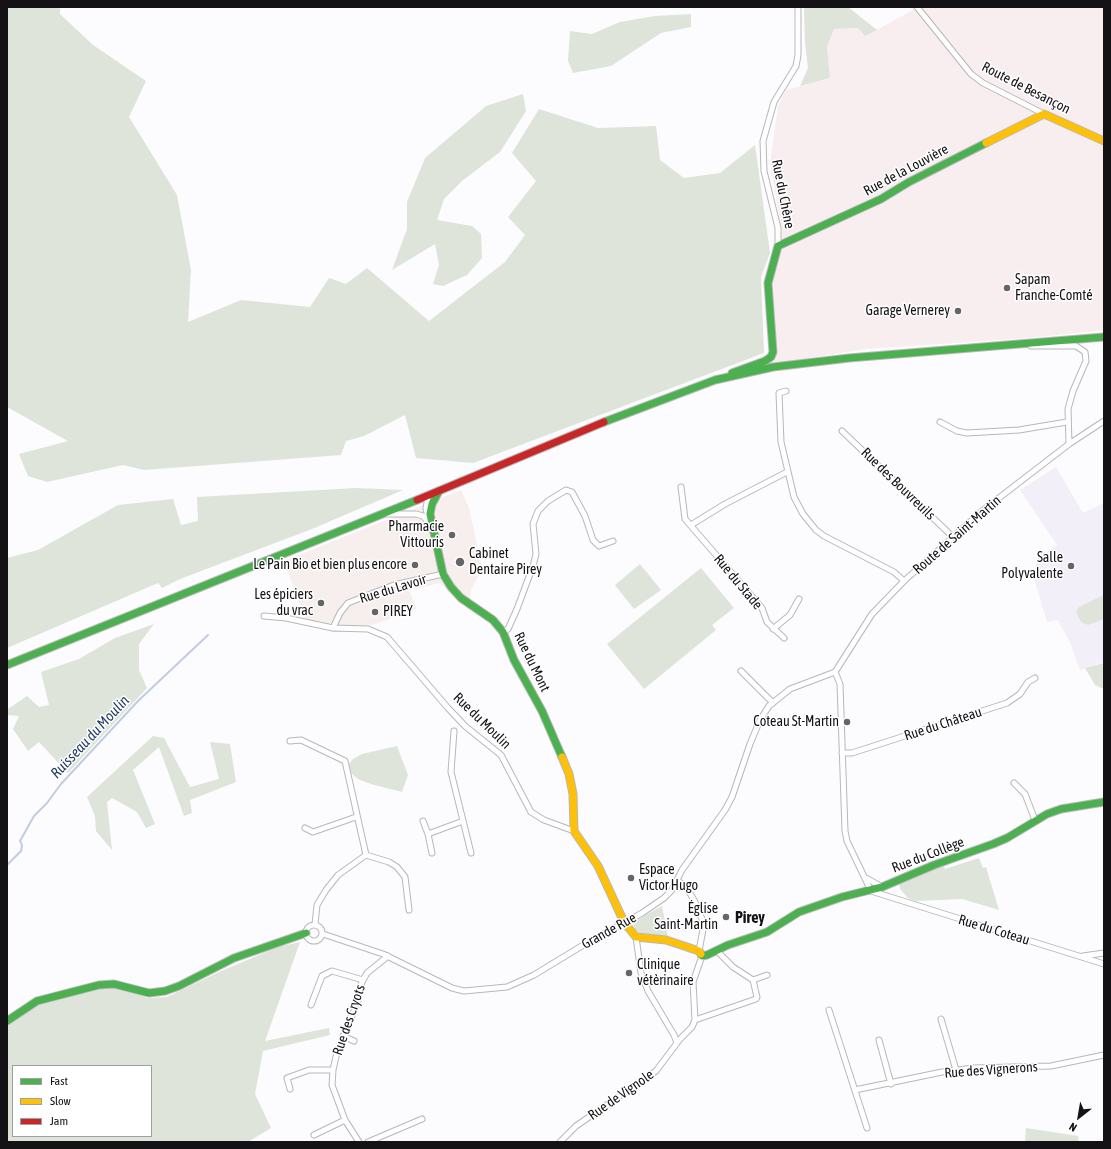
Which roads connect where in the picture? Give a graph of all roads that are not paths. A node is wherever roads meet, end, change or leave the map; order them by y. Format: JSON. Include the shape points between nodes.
{"nodes":[{"id":1,"x":798,"y":7,"type":"edge"},
{"id":2,"x":917,"y":7,"type":"edge"},
{"id":3,"x":1044,"y":114,"type":"junction"},
{"id":4,"x":1104,"y":141,"type":"edge"},
{"id":5,"x":778,"y":246,"type":"junction"},
{"id":6,"x":1104,"y":337,"type":"edge"},
{"id":7,"x":988,"y":346,"type":"junction"},
{"id":8,"x":715,"y":380,"type":"junction"},
{"id":9,"x":786,"y":391,"type":"dead end"},
{"id":10,"x":1104,"y":421,"type":"edge"},
{"id":11,"x":940,"y":422,"type":"dead end"},
{"id":12,"x":1067,"y":422,"type":"junction"},
{"id":13,"x":842,"y":430,"type":"dead end"},
{"id":14,"x":1069,"y":444,"type":"junction"},
{"id":15,"x":787,"y":472,"type":"junction"},
{"id":16,"x":681,"y":487,"type":"dead end"},
{"id":17,"x":440,"y":491,"type":"junction"},
{"id":18,"x":428,"y":496,"type":"junction"},
{"id":19,"x":382,"y":514,"type":"junction"},
{"id":20,"x":431,"y":524,"type":"junction"},
{"id":21,"x":691,"y":525,"type":"junction"},
{"id":22,"x":953,"y":537,"type":"junction"},
{"id":23,"x":613,"y":541,"type":"dead end"},
{"id":24,"x":443,"y":574,"type":"junction"},
{"id":25,"x":904,"y":580,"type":"junction"},
{"id":26,"x":799,"y":600,"type":"dead end"},
{"id":27,"x":264,"y":616,"type":"dead end"},
{"id":28,"x":334,"y":628,"type":"junction"},
{"id":29,"x":774,"y":629,"type":"junction"},
{"id":30,"x":503,"y":632,"type":"junction"},
{"id":31,"x":784,"y":638,"type":"dead end"},
{"id":32,"x":7,"y":666,"type":"edge"},
{"id":33,"x":741,"y":671,"type":"dead end"},
{"id":34,"x":835,"y":672,"type":"junction"},
{"id":35,"x":1035,"y":678,"type":"dead end"},
{"id":36,"x":772,"y":703,"type":"junction"},
{"id":37,"x":454,"y":732,"type":"dead end"},
{"id":38,"x":290,"y":741,"type":"dead end"},
{"id":39,"x":842,"y":753,"type":"junction"},
{"id":40,"x":1014,"y":783,"type":"dead end"},
{"id":41,"x":1104,"y":802,"type":"edge"},
{"id":42,"x":356,"y":817,"type":"junction"},
{"id":43,"x":1035,"y":820,"type":"junction"},
{"id":44,"x":422,"y":821,"type":"dead end"},
{"id":45,"x":463,"y":821,"type":"junction"},
{"id":46,"x":305,"y":828,"type":"dead end"},
{"id":47,"x":574,"y":831,"type":"junction"},
{"id":48,"x":428,"y":834,"type":"junction"},
{"id":49,"x":432,"y":853,"type":"dead end"},
{"id":50,"x":471,"y":853,"type":"dead end"},
{"id":51,"x":366,"y":855,"type":"junction"},
{"id":52,"x":864,"y":875,"type":"junction"},
{"id":53,"x":677,"y":880,"type":"junction"},
{"id":54,"x":882,"y":887,"type":"junction"},
{"id":55,"x":871,"y":891,"type":"junction"},
{"id":56,"x":884,"y":895,"type":"junction"},
{"id":57,"x":409,"y":910,"type":"dead end"},
{"id":58,"x":624,"y":922,"type":"junction"},
{"id":59,"x":315,"y":924,"type":"junction"},
{"id":60,"x":306,"y":933,"type":"junction"},
{"id":61,"x":323,"y":934,"type":"junction"},
{"id":62,"x":636,"y":937,"type":"junction"},
{"id":63,"x":717,"y":951,"type":"junction"},
{"id":64,"x":700,"y":953,"type":"junction"},
{"id":65,"x":1104,"y":953,"type":"edge"},
{"id":66,"x":388,"y":956,"type":"junction"},
{"id":67,"x":1080,"y":956,"type":"junction"},
{"id":68,"x":1104,"y":964,"type":"edge"},
{"id":69,"x":767,"y":975,"type":"dead end"},
{"id":70,"x":363,"y":980,"type":"junction"},
{"id":71,"x":753,"y":980,"type":"junction"},
{"id":72,"x":311,"y":1005,"type":"dead end"},
{"id":73,"x":829,"y":1010,"type":"dead end"},
{"id":74,"x":941,"y":1019,"type":"dead end"},
{"id":75,"x":694,"y":1020,"type":"junction"},
{"id":76,"x":7,"y":1021,"type":"edge"},
{"id":77,"x":343,"y":1036,"type":"junction"},
{"id":78,"x":879,"y":1040,"type":"dead end"},
{"id":79,"x":354,"y":1041,"type":"dead end"},
{"id":80,"x":677,"y":1043,"type":"junction"},
{"id":81,"x":1104,"y":1055,"type":"edge"},
{"id":82,"x":332,"y":1070,"type":"junction"},
{"id":83,"x":956,"y":1070,"type":"junction"},
{"id":84,"x":892,"y":1084,"type":"junction"},
{"id":85,"x":290,"y":1090,"type":"dead end"},
{"id":86,"x":855,"y":1090,"type":"junction"},
{"id":87,"x":422,"y":1119,"type":"dead end"},
{"id":88,"x":345,"y":1120,"type":"junction"},
{"id":89,"x":867,"y":1128,"type":"dead end"},
{"id":90,"x":314,"y":1135,"type":"dead end"},
{"id":91,"x":359,"y":1142,"type":"edge"},
{"id":92,"x":368,"y":1142,"type":"edge"},
{"id":93,"x":560,"y":1142,"type":"edge"}],
"edges":[{"from":1,"to":5,"type":"street","name":"Rue du Chêne","via":[[796,66],[774,102],[763,141],[764,171],[778,228]]},
{"from":2,"to":3,"type":"street","name":"Route de Besançon","via":[[971,74],[983,83]]},
{"from":3,"to":4,"type":"street","name":"Route de Besançon"},
{"from":3,"to":5,"type":"street","name":"Rue de la Louvière","via":[[909,182],[881,199]]},
{"from":5,"to":8,"type":"street","name":"Rue du Chêne","via":[[768,283],[773,352],[771,357]]},
{"from":6,"to":7,"type":"street"},
{"from":7,"to":8,"type":"street","via":[[773,367]]},
{"from":7,"to":12,"type":"street","via":[[1076,346],[1085,352],[1086,362],[1073,391]]},
{"from":8,"to":17,"type":"street","via":[[592,426]]},
{"from":9,"to":15,"type":"street","via":[[779,393],[780,435]]},
{"from":10,"to":14,"type":"street","name":"Route de Saint-Martin"},
{"from":11,"to":12,"type":"street","via":[[967,433],[1019,430]]},
{"from":12,"to":14,"type":"street"},
{"from":13,"to":22,"type":"street","name":"Rue des Bouvreuils"},
{"from":14,"to":22,"type":"street","name":"Route de Saint-Martin","via":[[982,511]]},
{"from":15,"to":21,"type":"street"},
{"from":15,"to":25,"type":"street","via":[[798,506],[816,530],[894,572]]},
{"from":16,"to":21,"type":"street","name":"Rue du Stade","via":[[683,512]]},
{"from":17,"to":18,"type":"street"},
{"from":17,"to":20,"type":"street","name":"Rue du Mont","via":[[430,510]]},
{"from":18,"to":19,"type":"street"},
{"from":18,"to":20,"type":"street","via":[[426,508]]},
{"from":19,"to":20,"type":"street","via":[[416,514],[423,516]]},
{"from":19,"to":32,"type":"street"},
{"from":20,"to":24,"type":"street","name":"Rue du Mont"},
{"from":21,"to":29,"type":"street","name":"Rue du Stade","via":[[762,608],[764,617]]},
{"from":22,"to":25,"type":"street","name":"Route de Saint-Martin"},
{"from":23,"to":30,"type":"street","via":[[599,546],[593,540],[585,516],[572,492],[566,490],[548,500],[538,511],[533,524],[536,554],[533,566],[508,629]]},
{"from":24,"to":28,"type":"street","name":"Rue du Lavoir","via":[[394,585],[348,603],[340,613]]},
{"from":24,"to":30,"type":"street","name":"Rue du Mont","via":[[461,598],[493,620]]},
{"from":25,"to":34,"type":"street","name":"Route de Saint-Martin","via":[[872,614]]},
{"from":26,"to":29,"type":"street","via":[[790,614]]},
{"from":27,"to":28,"type":"street","name":"Rue du Moulin"},
{"from":28,"to":47,"type":"street","name":"Rue du Moulin","via":[[368,629],[387,637],[465,726],[501,755],[531,812],[544,820]]},
{"from":29,"to":31,"type":"street","name":"Rue du Stade"},
{"from":30,"to":47,"type":"street","name":"Rue du Mont","via":[[514,660],[542,711],[569,774],[573,794]]},
{"from":33,"to":36,"type":"street"},
{"from":34,"to":36,"type":"street","name":"Grande Rue","via":[[790,689]]},
{"from":34,"to":39,"type":"street","via":[[840,684]]},
{"from":35,"to":39,"type":"street","name":"Rue du Château","via":[[1007,703],[852,753]]},
{"from":36,"to":53,"type":"street","name":"Grande Rue","via":[[760,720],[732,797]]},
{"from":37,"to":45,"type":"street","via":[[451,772]]},
{"from":38,"to":42,"type":"street","via":[[300,740],[345,761]]},
{"from":39,"to":52,"type":"street","via":[[845,831],[847,841]]},
{"from":40,"to":43,"type":"street","via":[[1025,794]]},
{"from":41,"to":43,"type":"street","name":"Rue du Collège","via":[[1061,809]]},
{"from":42,"to":46,"type":"street","via":[[313,832]]},
{"from":42,"to":51,"type":"street"},
{"from":43,"to":54,"type":"street","name":"Rue du Collège","via":[[1007,838]]},
{"from":44,"to":48,"type":"street"},
{"from":45,"to":48,"type":"street"},
{"from":45,"to":50,"type":"street"},
{"from":47,"to":58,"type":"street","via":[[598,866]]},
{"from":48,"to":49,"type":"street"},
{"from":51,"to":57,"type":"street","via":[[389,862],[405,876]]},
{"from":51,"to":59,"type":"street","via":[[338,875],[326,890],[317,905]]},
{"from":52,"to":54,"type":"street"},
{"from":52,"to":55,"type":"street"},
{"from":53,"to":58,"type":"street","name":"Grande Rue","via":[[664,898]]},
{"from":53,"to":64,"type":"street","via":[[687,888],[696,902],[704,924]]},
{"from":54,"to":55,"type":"street","name":"Rue du Collège"},
{"from":54,"to":56,"type":"street","via":[[881,892]]},
{"from":55,"to":56,"type":"street","name":"Rue du Coteau"},
{"from":55,"to":63,"type":"street","name":"Rue du Collège","via":[[799,912],[761,934]]},
{"from":56,"to":67,"type":"street","name":"Rue du Coteau"},
{"from":58,"to":62,"type":"street"},
{"from":58,"to":66,"type":"street","name":"Grande Rue","via":[[534,975],[507,987],[494,989],[464,991],[452,988]]},
{"from":59,"to":60,"type":"street","via":[[308,926]]},
{"from":59,"to":61,"type":"street","via":[[322,928]]},
{"from":60,"to":61,"type":"street","via":[[310,940],[315,941]]},
{"from":60,"to":76,"type":"street","via":[[234,958],[165,991],[149,993],[114,984],[99,985],[37,1001]]},
{"from":61,"to":66,"type":"street","name":"Grande Rue"},
{"from":62,"to":64,"type":"street","via":[[666,940]]},
{"from":62,"to":80,"type":"street","via":[[641,973],[648,991]]},
{"from":63,"to":64,"type":"street","name":"Rue du Collège"},
{"from":63,"to":71,"type":"street","via":[[733,967]]},
{"from":64,"to":75,"type":"street","via":[[693,982]]},
{"from":65,"to":67,"type":"street"},
{"from":66,"to":70,"type":"street","name":"Rue des Cryots","via":[[367,973]]},
{"from":67,"to":68,"type":"street","name":"Rue du Coteau"},
{"from":69,"to":71,"type":"street"},
{"from":70,"to":72,"type":"street","via":[[332,971],[322,976]]},
{"from":70,"to":77,"type":"street","name":"Rue des Cryots","via":[[358,1002]]},
{"from":71,"to":75,"type":"street","via":[[756,999]]},
{"from":73,"to":86,"type":"street"},
{"from":74,"to":83,"type":"street"},
{"from":75,"to":80,"type":"street","name":"Rue de Vignole","via":[[692,1027]]},
{"from":77,"to":79,"type":"street"},
{"from":77,"to":82,"type":"street","name":"Rue des Cryots"},
{"from":78,"to":84,"type":"street"},
{"from":80,"to":93,"type":"street","name":"Rue de Vignole","via":[[656,1071],[576,1126]]},
{"from":81,"to":83,"type":"street","name":"Rue des Vignerons","via":[[1051,1066]]},
{"from":82,"to":85,"type":"street","name":"Rue des Cryots","via":[[309,1070],[287,1078]]},
{"from":82,"to":88,"type":"street","name":"Rue des Cryots","via":[[332,1085]]},
{"from":83,"to":84,"type":"street","name":"Rue des Vignerons"},
{"from":84,"to":86,"type":"street","name":"Rue des Vignerons"},
{"from":86,"to":89,"type":"street"},
{"from":87,"to":92,"type":"street"},
{"from":88,"to":90,"type":"street"},
{"from":88,"to":91,"type":"street","name":"Rue des Cryots"}]}
